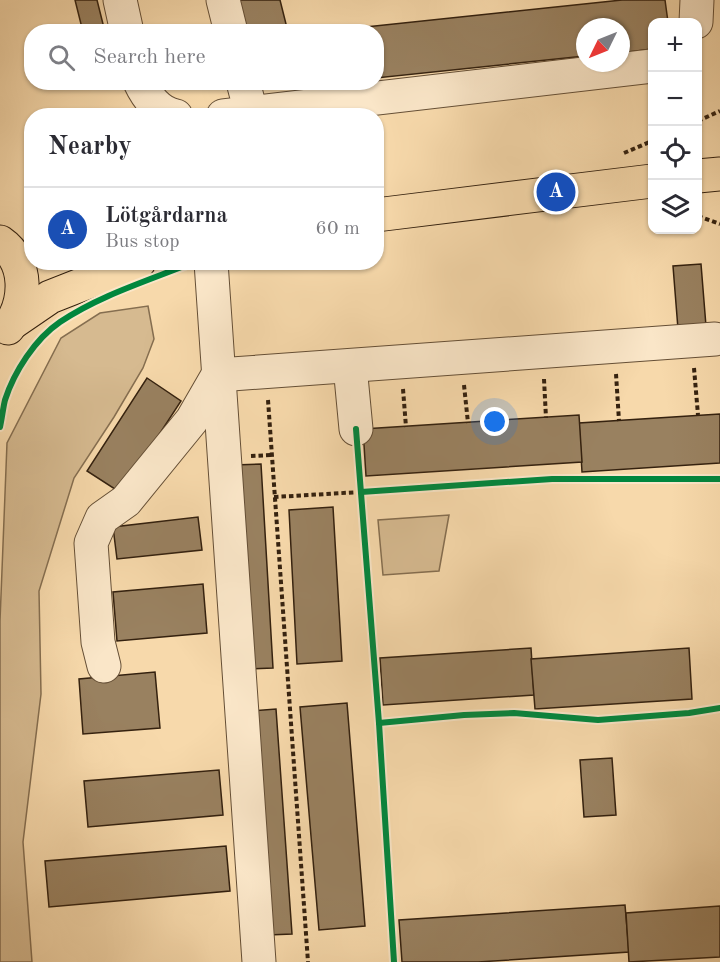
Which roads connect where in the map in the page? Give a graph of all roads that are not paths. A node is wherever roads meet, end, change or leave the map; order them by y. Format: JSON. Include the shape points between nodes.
{"nodes":[{"id":1,"x":120,"y":0,"type":"edge"},
{"id":2,"x":223,"y":0,"type":"edge"},
{"id":3,"x":697,"y":0,"type":"edge"},
{"id":4,"x":696,"y":18,"type":"edge"},
{"id":5,"x":125,"y":24,"type":"edge"},
{"id":6,"x":229,"y":24,"type":"edge"},
{"id":7,"x":648,"y":66,"type":"edge"},
{"id":8,"x":144,"y":90,"type":"edge"},
{"id":9,"x":239,"y":103,"type":"edge"},
{"id":10,"x":158,"y":108,"type":"edge"},
{"id":11,"x":720,"y":174,"type":"edge"},
{"id":12,"x":702,"y":176,"type":"edge"},
{"id":13,"x":648,"y":181,"type":"edge"},
{"id":14,"x":384,"y":214,"type":"edge"},
{"id":15,"x":14,"y":250,"type":"edge"},
{"id":16,"x":119,"y":270,"type":"edge"},
{"id":17,"x":211,"y":270,"type":"edge"},
{"id":18,"x":3,"y":332,"type":"edge"},
{"id":19,"x":703,"y":340,"type":"road end"},
{"id":20,"x":350,"y":366,"type":"junction"},
{"id":21,"x":218,"y":375,"type":"junction"},
{"id":22,"x":356,"y":429,"type":"dead end"},
{"id":23,"x":104,"y":666,"type":"dead end"},
{"id":24,"x":259,"y":962,"type":"edge"}],
"edges":[{"from":1,"to":5,"type":"lane"},
{"from":2,"to":6,"type":"lane"},
{"from":3,"to":4,"type":"lane"},
{"from":7,"to":9,"type":"lane"},
{"from":8,"to":10,"type":"lane"},
{"from":11,"to":12,"type":"main road"},
{"from":13,"to":14,"type":"main road"},
{"from":15,"to":18,"type":"main road","via":[[23,289],[20,308]]},
{"from":16,"to":18,"type":"main road","via":[[50,297]]},
{"from":17,"to":21,"type":"lane"},
{"from":19,"to":20,"type":"lane"},
{"from":20,"to":21,"type":"lane"},
{"from":20,"to":22,"type":"lane"},
{"from":21,"to":23,"type":"lane","via":[[192,420],[126,501],[102,518],[91,543]]},
{"from":21,"to":24,"type":"lane"}]}
